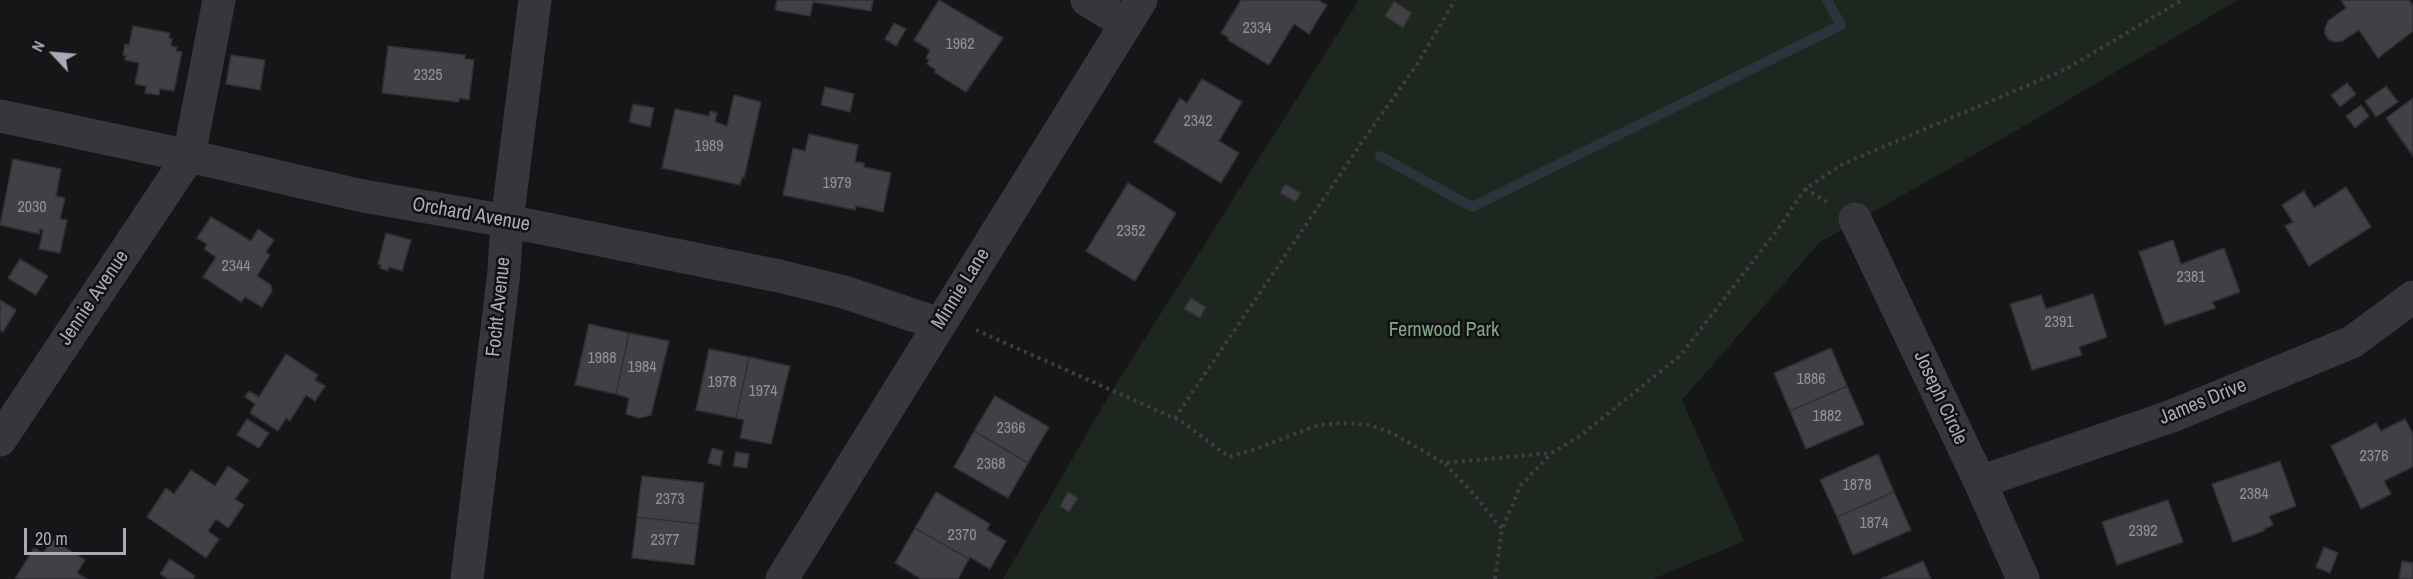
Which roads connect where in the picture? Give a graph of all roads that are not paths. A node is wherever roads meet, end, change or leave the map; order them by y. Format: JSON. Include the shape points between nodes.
{"nodes":[{"id":1,"x":219,"y":0,"type":"edge"},
{"id":2,"x":535,"y":0,"type":"edge"},
{"id":3,"x":1087,"y":0,"type":"edge"},
{"id":4,"x":1134,"y":12,"type":"edge"},
{"id":5,"x":0,"y":116,"type":"edge"},
{"id":6,"x":189,"y":156,"type":"junction"},
{"id":7,"x":1855,"y":219,"type":"dead end"},
{"id":8,"x":507,"y":221,"type":"junction"},
{"id":9,"x":2413,"y":297,"type":"edge"},
{"id":10,"x":943,"y":318,"type":"junction"},
{"id":11,"x":0,"y":440,"type":"edge"},
{"id":12,"x":1980,"y":482,"type":"junction"},
{"id":13,"x":467,"y":579,"type":"edge"},
{"id":14,"x":782,"y":579,"type":"edge"},
{"id":15,"x":2023,"y":579,"type":"edge"}],
"edges":[{"from":1,"to":6,"type":"street"},
{"from":2,"to":8,"type":"street","name":"Focht Avenue"},
{"from":3,"to":4,"type":"street"},
{"from":4,"to":10,"type":"street","name":"Minnie Lane"},
{"from":5,"to":6,"type":"street","name":"Orchard Avenue"},
{"from":6,"to":8,"type":"street","name":"Orchard Avenue","via":[[358,195]]},
{"from":6,"to":11,"type":"street","name":"Jennie Avenue"},
{"from":7,"to":12,"type":"street","name":"Joseph Circle"},
{"from":8,"to":10,"type":"street","name":"Orchard Avenue","via":[[779,276]]},
{"from":8,"to":13,"type":"street","name":"Focht Avenue"},
{"from":9,"to":12,"type":"street","name":"James Drive","via":[[2352,342],[2172,416]]},
{"from":10,"to":14,"type":"street","name":"Minnie Lane"},
{"from":12,"to":15,"type":"street","name":"Joseph Circle"}]}
